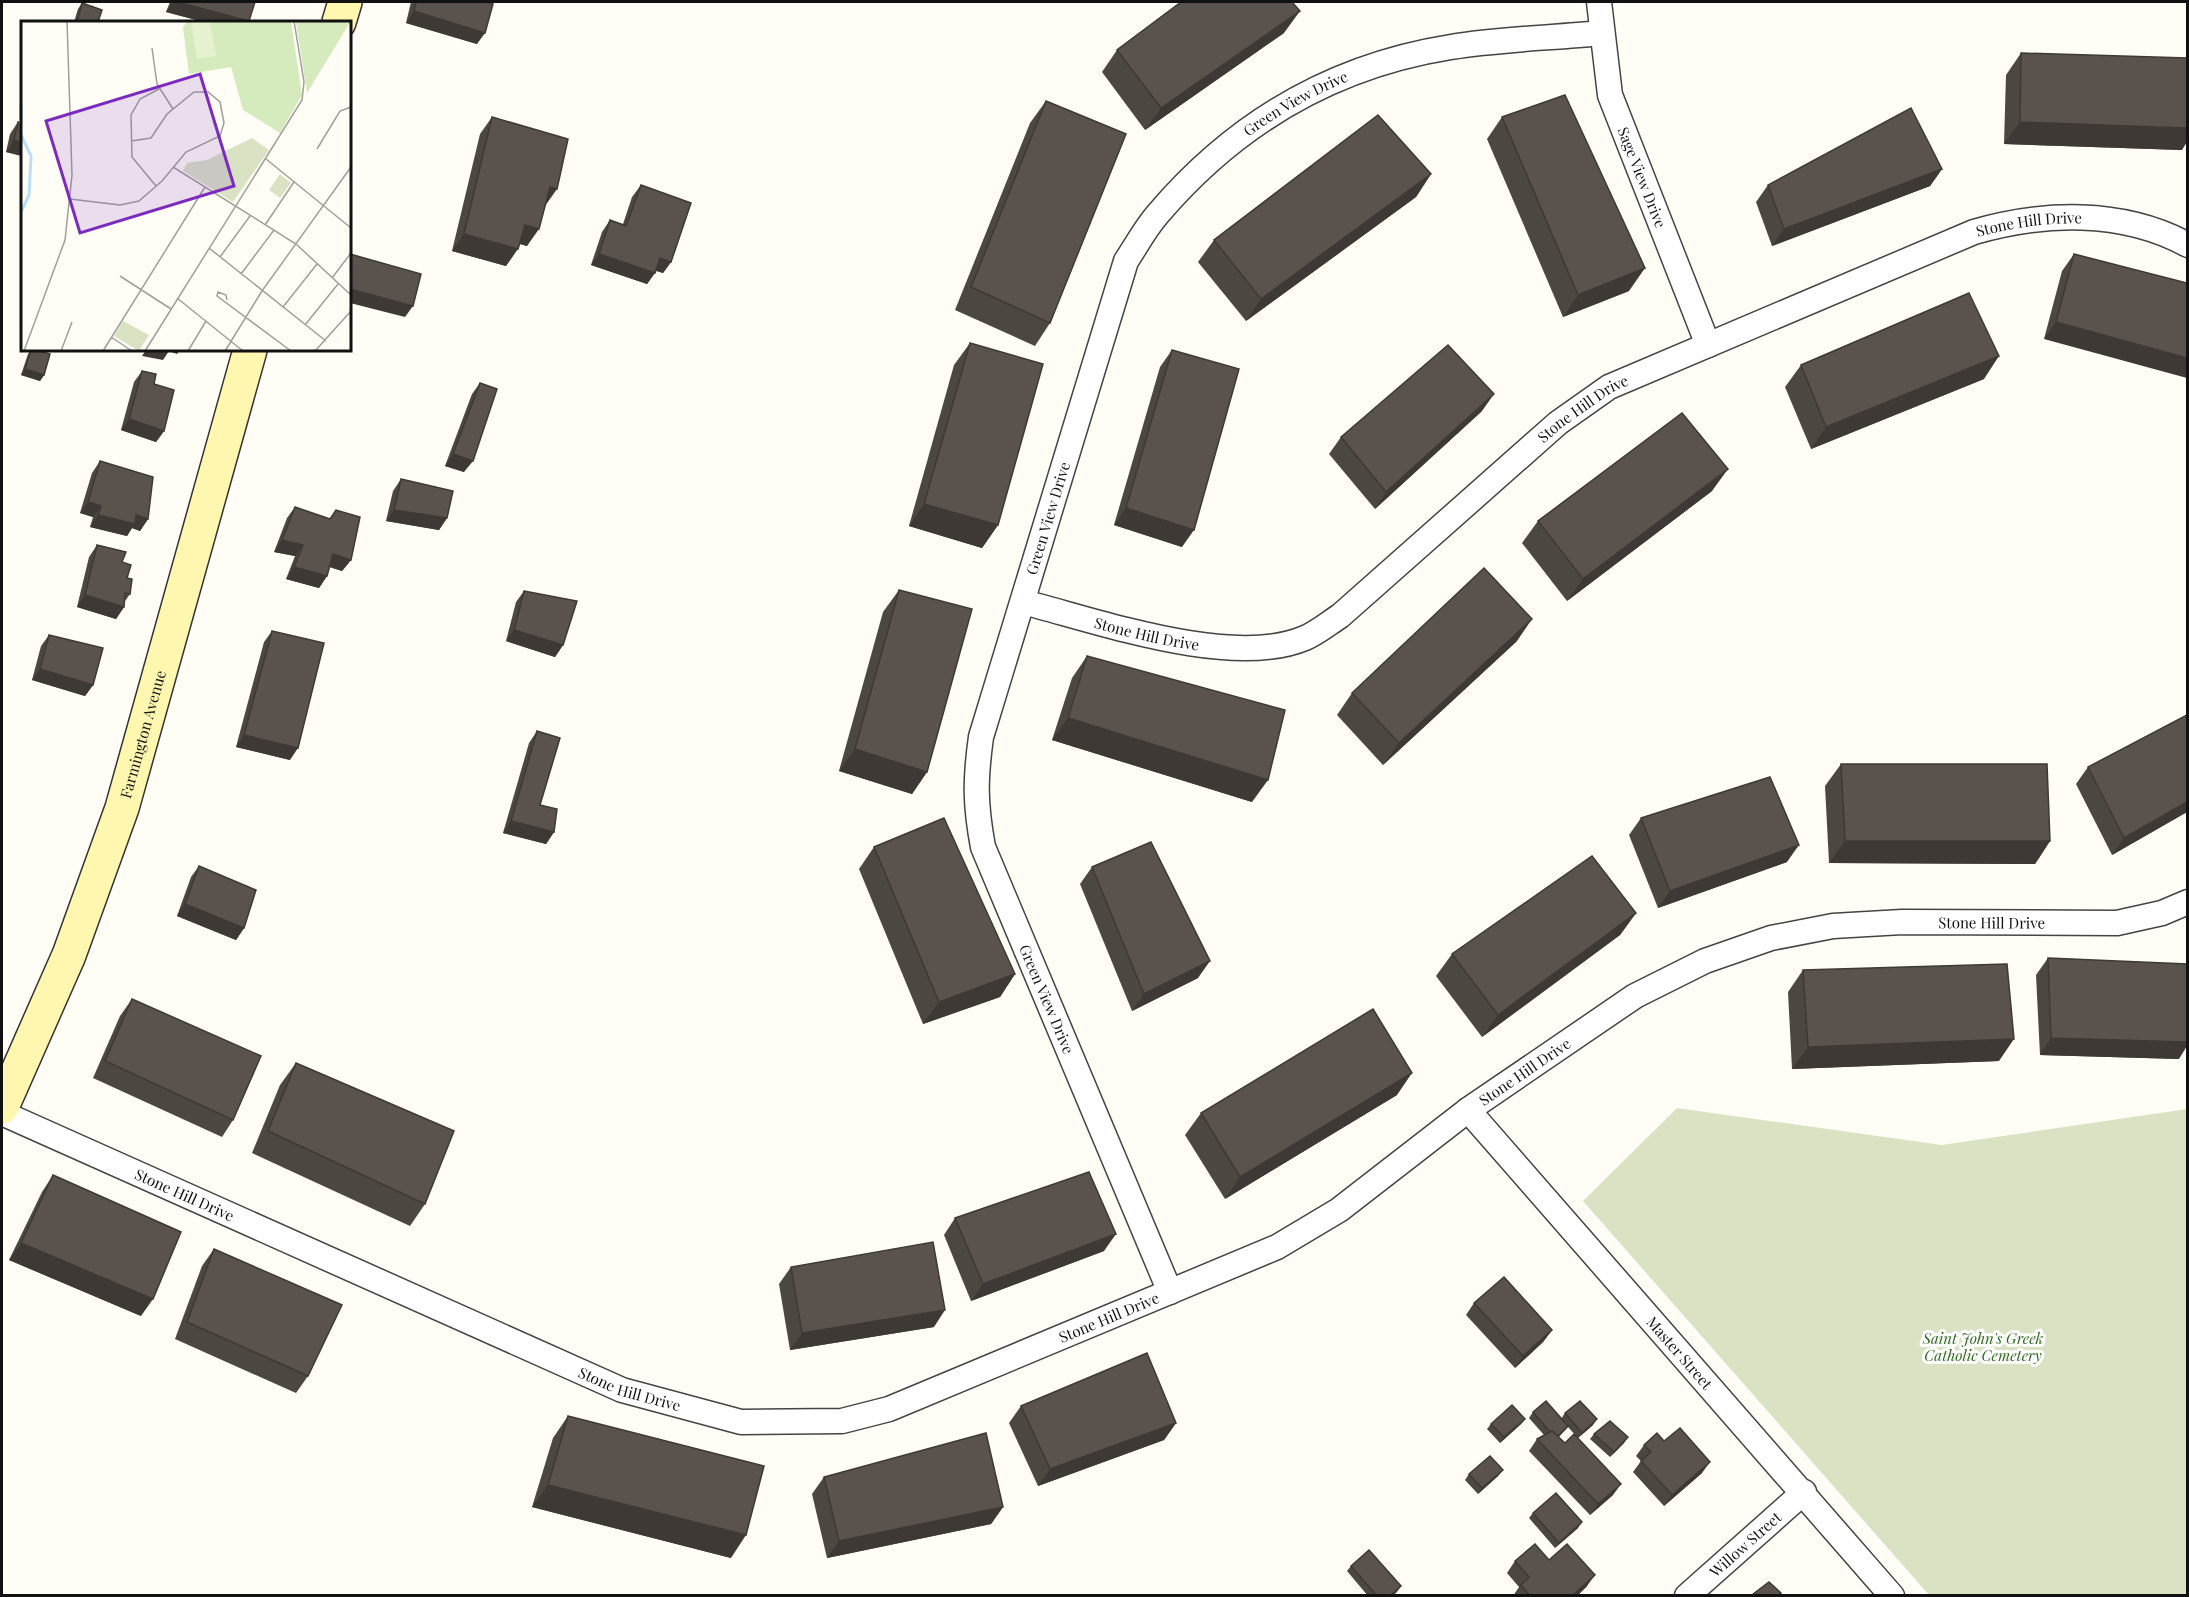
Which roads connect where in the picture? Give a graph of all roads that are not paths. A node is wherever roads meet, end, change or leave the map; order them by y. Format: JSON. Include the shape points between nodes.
{"nodes":[{"id":1,"x":345,"y":2,"type":"edge"},
{"id":2,"x":1599,"y":2,"type":"edge"},
{"id":3,"x":339,"y":21,"type":"edge"},
{"id":4,"x":1601,"y":33,"type":"junction"},
{"id":5,"x":2187,"y":245,"type":"edge"},
{"id":6,"x":1707,"y":345,"type":"junction"},
{"id":7,"x":250,"y":351,"type":"edge"},
{"id":8,"x":1023,"y":602,"type":"junction"},
{"id":9,"x":2187,"y":902,"type":"edge"},
{"id":10,"x":2,"y":1107,"type":"edge"},
{"id":11,"x":1468,"y":1110,"type":"junction"},
{"id":12,"x":2,"y":1113,"type":"edge"},
{"id":13,"x":1170,"y":1292,"type":"junction"},
{"id":14,"x":1804,"y":1492,"type":"junction"},
{"id":15,"x":1687,"y":1596,"type":"edge"},
{"id":16,"x":1892,"y":1596,"type":"edge"}],
"edges":[{"from":1,"to":3,"type":"street"},
{"from":2,"to":4,"type":"street","name":"Sage View Drive"},
{"from":4,"to":6,"type":"street","name":"Sage View Drive","via":[[1610,95]]},
{"from":4,"to":8,"type":"street","name":"Green View Drive","via":[[1451,47],[1365,67],[1310,90],[1261,118],[1208,162],[1156,216],[1126,261]]},
{"from":5,"to":6,"type":"street","name":"Stone Hill Drive","via":[[2137,226],[2090,217],[2009,222],[1974,232]]},
{"from":6,"to":8,"type":"street","name":"Stone Hill Drive","via":[[1609,387],[1558,423],[1340,616],[1305,638],[1260,648],[1205,647]]},
{"from":7,"to":10,"type":"street","name":"Farmington Avenue","via":[[122,808],[69,955]]},
{"from":8,"to":13,"type":"street","name":"Green View Drive","via":[[981,737],[975,808],[983,847]]},
{"from":9,"to":11,"type":"street","name":"Stone Hill Drive","via":[[2162,913],[2117,923],[1902,922],[1833,926],[1771,938],[1705,961],[1635,996]]},
{"from":11,"to":13,"type":"street","name":"Stone Hill Drive","via":[[1339,1210],[1277,1246]]},
{"from":11,"to":14,"type":"street","name":"Master Street"},
{"from":12,"to":13,"type":"street","name":"Stone Hill Drive","via":[[622,1390],[741,1422],[842,1421],[889,1409]]},
{"from":14,"to":15,"type":"street","name":"Willow Street"},
{"from":14,"to":16,"type":"street","name":"Master Street"}]}
